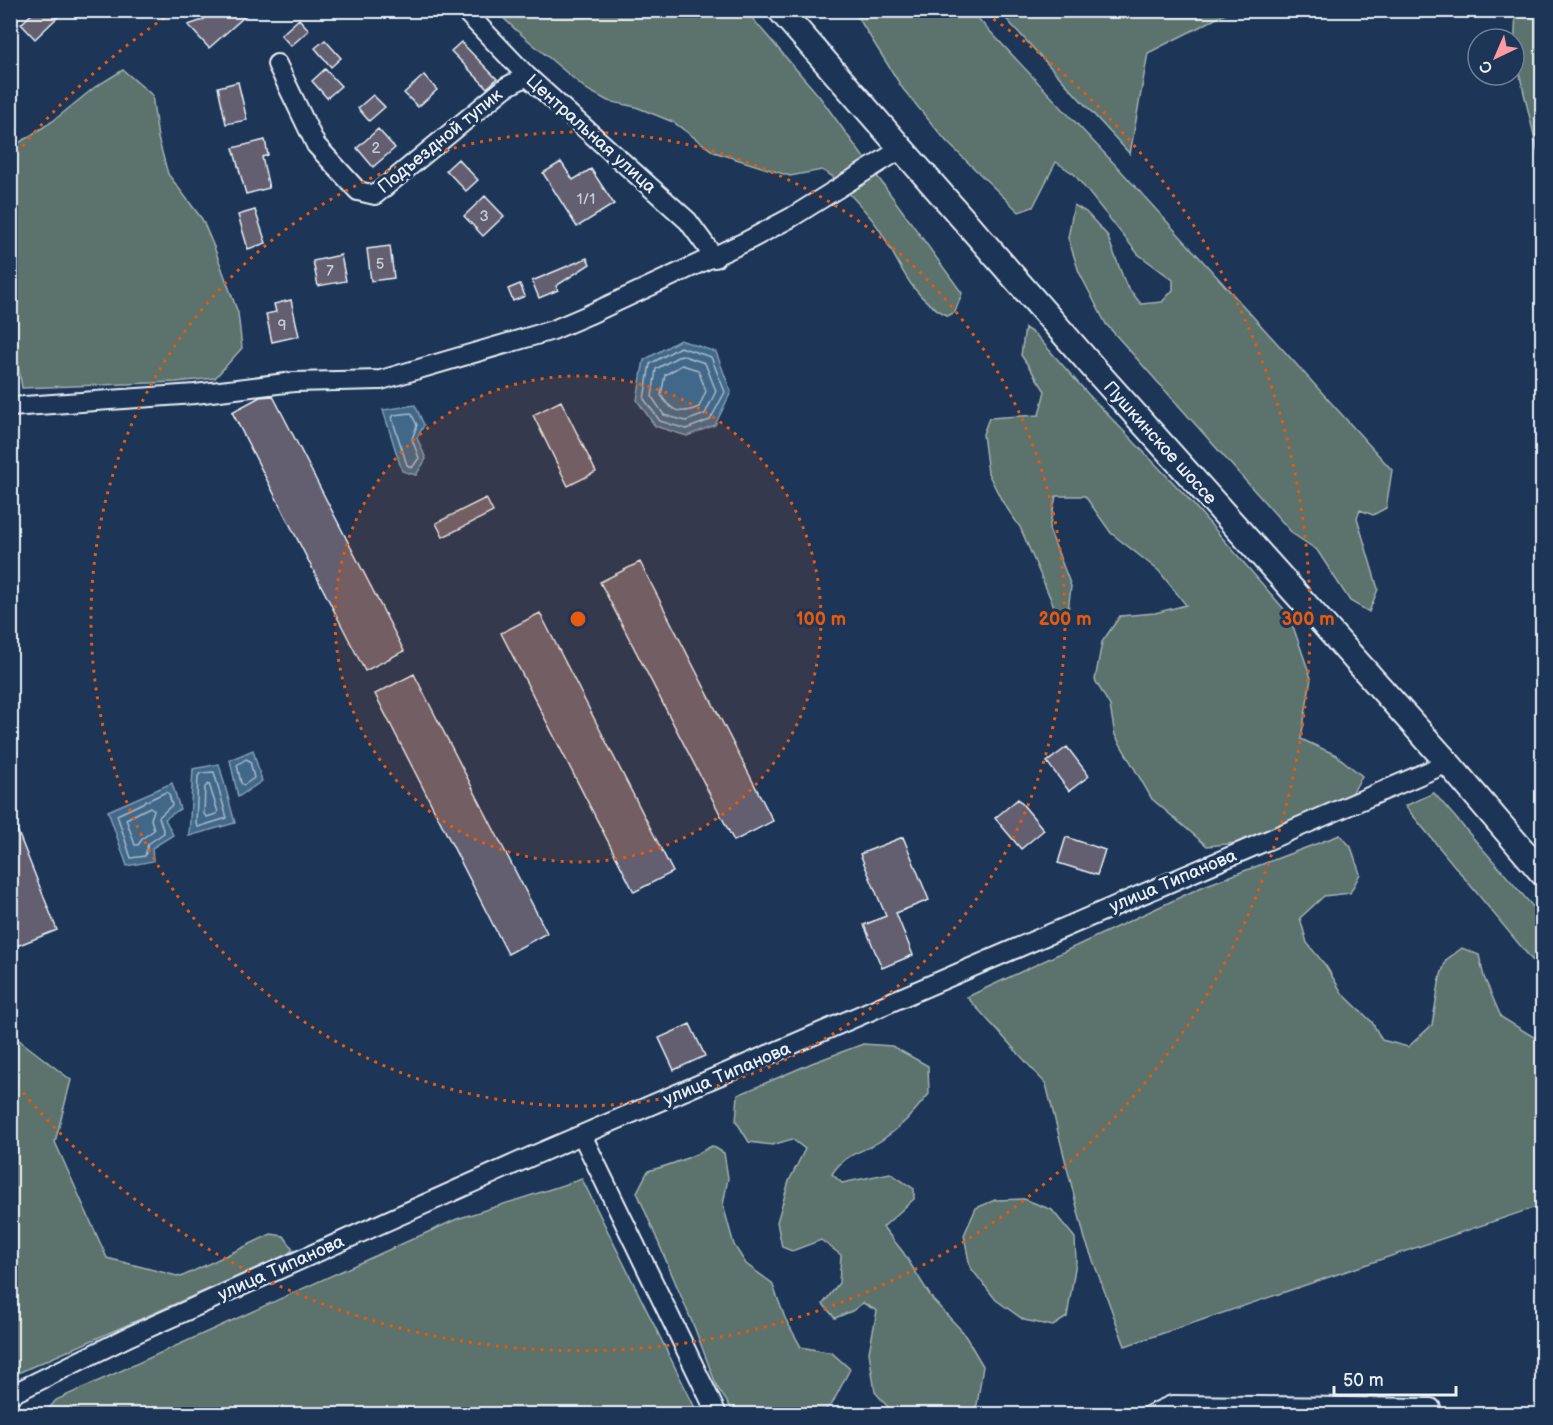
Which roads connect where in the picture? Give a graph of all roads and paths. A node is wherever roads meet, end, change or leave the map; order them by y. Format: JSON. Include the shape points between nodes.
{"nodes":[{"id":1,"x":464,"y":10,"type":"edge"},
{"id":2,"x":780,"y":10,"type":"edge"},
{"id":3,"x":277,"y":64,"type":"dead end"},
{"id":4,"x":526,"y":76,"type":"junction"},
{"id":5,"x":901,"y":149,"type":"junction"},
{"id":6,"x":715,"y":258,"type":"junction"},
{"id":7,"x":10,"y":407,"type":"edge"},
{"id":8,"x":1448,"y":763,"type":"junction"},
{"id":9,"x":1542,"y":873,"type":"edge"},
{"id":10,"x":582,"y":1135,"type":"junction"},
{"id":11,"x":10,"y":1395,"type":"edge"},
{"id":12,"x":1431,"y":1411,"type":"edge"},
{"id":13,"x":717,"y":1414,"type":"edge"},
{"id":14,"x":1152,"y":1414,"type":"edge"}],
"edges":[{"from":1,"to":4,"type":"street","name":"Центральная улица"},
{"from":2,"to":5,"type":"main road","name":"Пушкинское шоссе"},
{"from":3,"to":4,"type":"street","name":"Подъездной тупик","via":[[316,145],[358,191],[375,195],[506,87]]},
{"from":4,"to":6,"type":"street","name":"Центральная улица","via":[[688,221]]},
{"from":5,"to":6,"type":"street","via":[[792,217]]},
{"from":5,"to":8,"type":"main road","name":"Пушкинское шоссе"},
{"from":6,"to":7,"type":"street","via":[[553,330],[381,380],[294,382],[195,394]]},
{"from":8,"to":9,"type":"main road","name":"Пушкинское шоссе"},
{"from":8,"to":10,"type":"street","name":"улица Типанова"},
{"from":10,"to":11,"type":"street","name":"улица Типанова","via":[[130,1336]]},
{"from":10,"to":13,"type":"street"},
{"from":12,"to":14,"type":"street","via":[[1172,1405]]}]}
